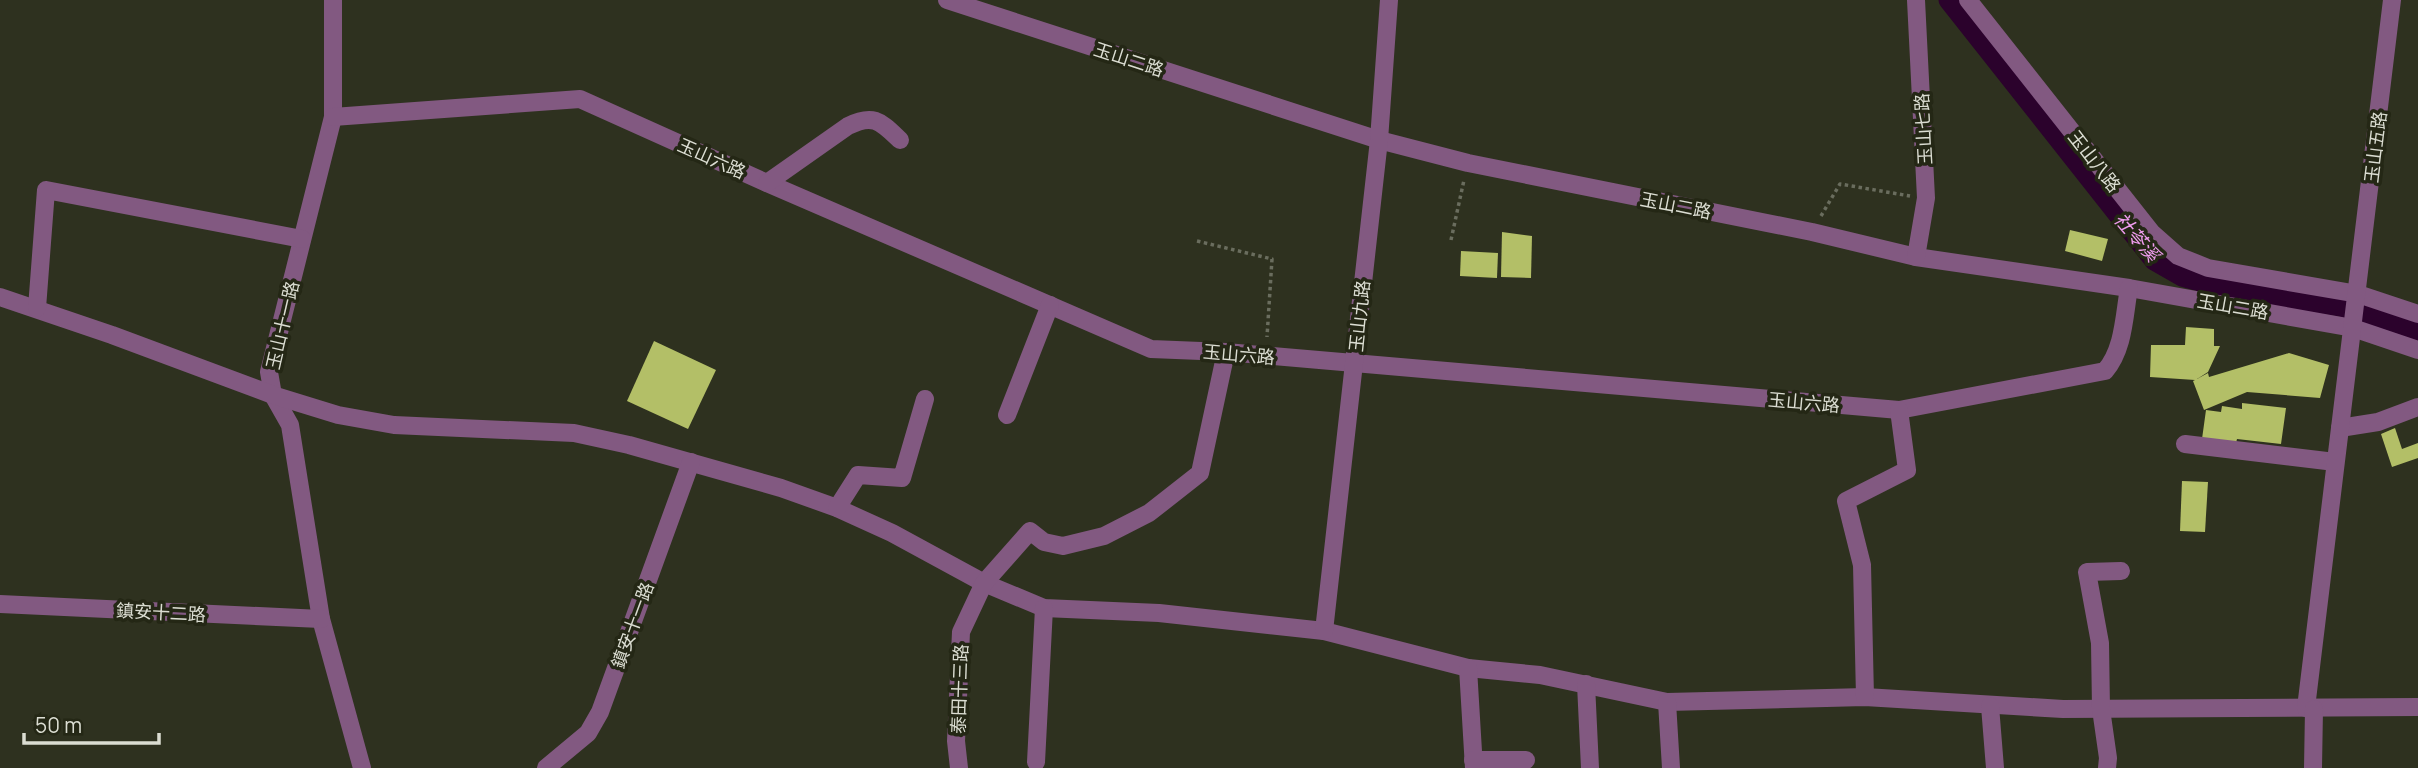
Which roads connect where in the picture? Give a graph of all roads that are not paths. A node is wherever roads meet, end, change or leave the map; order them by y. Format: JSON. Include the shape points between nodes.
{"nodes":[{"id":1,"x":333,"y":0,"type":"edge"},
{"id":2,"x":947,"y":0,"type":"edge"},
{"id":3,"x":1389,"y":0,"type":"edge"},
{"id":4,"x":1916,"y":0,"type":"edge"},
{"id":5,"x":1968,"y":0,"type":"edge"},
{"id":6,"x":2392,"y":0,"type":"edge"},
{"id":7,"x":333,"y":117,"type":"junction"},
{"id":8,"x":900,"y":140,"type":"dead end"},
{"id":9,"x":1379,"y":140,"type":"junction"},
{"id":10,"x":767,"y":183,"type":"junction"},
{"id":11,"x":302,"y":239,"type":"junction"},
{"id":12,"x":1916,"y":257,"type":"junction"},
{"id":13,"x":2129,"y":288,"type":"junction"},
{"id":14,"x":2358,"y":294,"type":"junction"},
{"id":15,"x":0,"y":296,"type":"edge"},
{"id":16,"x":1050,"y":305,"type":"junction"},
{"id":17,"x":37,"y":308,"type":"junction"},
{"id":18,"x":2418,"y":314,"type":"edge"},
{"id":19,"x":2353,"y":328,"type":"junction"},
{"id":20,"x":2418,"y":350,"type":"edge"},
{"id":21,"x":1226,"y":352,"type":"junction"},
{"id":22,"x":1354,"y":363,"type":"junction"},
{"id":23,"x":274,"y":395,"type":"junction"},
{"id":24,"x":925,"y":399,"type":"dead end"},
{"id":25,"x":2418,"y":407,"type":"edge"},
{"id":26,"x":1899,"y":410,"type":"junction"},
{"id":27,"x":1007,"y":415,"type":"dead end"},
{"id":28,"x":2340,"y":428,"type":"junction"},
{"id":29,"x":2185,"y":444,"type":"dead end"},
{"id":30,"x":2335,"y":462,"type":"junction"},
{"id":31,"x":691,"y":463,"type":"junction"},
{"id":32,"x":837,"y":508,"type":"junction"},
{"id":33,"x":2121,"y":571,"type":"dead end"},
{"id":34,"x":984,"y":583,"type":"junction"},
{"id":35,"x":0,"y":604,"type":"edge"},
{"id":36,"x":1044,"y":608,"type":"junction"},
{"id":37,"x":321,"y":619,"type":"junction"},
{"id":38,"x":1324,"y":631,"type":"junction"},
{"id":39,"x":1468,"y":668,"type":"junction"},
{"id":40,"x":1586,"y":684,"type":"junction"},
{"id":41,"x":1865,"y":697,"type":"junction"},
{"id":42,"x":1667,"y":702,"type":"junction"},
{"id":43,"x":1990,"y":706,"type":"junction"},
{"id":44,"x":2418,"y":707,"type":"edge"},
{"id":45,"x":2310,"y":708,"type":"junction"},
{"id":46,"x":2101,"y":709,"type":"junction"},
{"id":47,"x":1526,"y":760,"type":"dead end"},
{"id":48,"x":1036,"y":762,"type":"dead end"},
{"id":49,"x":1474,"y":764,"type":"edge"},
{"id":50,"x":362,"y":768,"type":"edge"},
{"id":51,"x":546,"y":768,"type":"edge"},
{"id":52,"x":959,"y":768,"type":"edge"},
{"id":53,"x":1590,"y":768,"type":"edge"},
{"id":54,"x":1671,"y":768,"type":"edge"},
{"id":55,"x":1995,"y":768,"type":"edge"},
{"id":56,"x":2107,"y":768,"type":"edge"},
{"id":57,"x":2312,"y":768,"type":"edge"}],
"edges":[{"from":1,"to":7,"type":"street","name":"玉山十一路"},
{"from":2,"to":9,"type":"street","name":"玉山二路"},
{"from":3,"to":9,"type":"street","name":"玉山九路"},
{"from":4,"to":12,"type":"street","name":"玉山七路","via":[[1926,198]]},
{"from":5,"to":14,"type":"street","name":"玉山八路","via":[[2152,233],[2178,256],[2208,268]]},
{"from":6,"to":14,"type":"street","name":"玉山五路"},
{"from":7,"to":10,"type":"street","name":"玉山六路","via":[[580,99]]},
{"from":7,"to":11,"type":"street","name":"玉山十一路"},
{"from":8,"to":10,"type":"street","via":[[879,120],[861,119]]},
{"from":9,"to":12,"type":"street","name":"玉山二路","via":[[1468,163]]},
{"from":9,"to":22,"type":"street","name":"玉山九路"},
{"from":10,"to":16,"type":"street","name":"玉山六路"},
{"from":11,"to":17,"type":"street","via":[[47,190]]},
{"from":11,"to":23,"type":"street","name":"玉山十一路","via":[[269,372]]},
{"from":12,"to":13,"type":"street","name":"玉山二路"},
{"from":13,"to":19,"type":"street","name":"玉山二路"},
{"from":13,"to":26,"type":"street","name":"玉山六路","via":[[2118,348],[2105,371]]},
{"from":14,"to":18,"type":"street","name":"玉山八路"},
{"from":14,"to":19,"type":"street","name":"玉山五路"},
{"from":15,"to":17,"type":"street"},
{"from":16,"to":21,"type":"street","name":"玉山六路","via":[[1151,349]]},
{"from":16,"to":27,"type":"street"},
{"from":17,"to":23,"type":"street"},
{"from":19,"to":20,"type":"street","name":"玉山二路"},
{"from":19,"to":28,"type":"street","name":"玉山五路"},
{"from":21,"to":22,"type":"street","name":"玉山六路"},
{"from":21,"to":34,"type":"street","name":"泰田十三路","via":[[1200,473],[1149,513],[1104,536],[1062,546],[1044,542],[1030,531]]},
{"from":22,"to":26,"type":"street","name":"玉山六路"},
{"from":22,"to":38,"type":"street","name":"玉山九路"},
{"from":23,"to":31,"type":"street","via":[[338,415],[394,425],[574,433]]},
{"from":23,"to":37,"type":"street","name":"玉山十一路","via":[[290,425]]},
{"from":24,"to":32,"type":"street","via":[[902,478],[858,474]]},
{"from":25,"to":28,"type":"street","via":[[2378,422]]},
{"from":26,"to":41,"type":"street","via":[[1907,470],[1846,501],[1862,565]]},
{"from":28,"to":30,"type":"street","name":"玉山五路"},
{"from":29,"to":30,"type":"street"},
{"from":30,"to":45,"type":"street","name":"玉山五路"},
{"from":31,"to":32,"type":"street"},
{"from":31,"to":51,"type":"street","name":"鎮安十一路","via":[[600,712],[588,733]]},
{"from":32,"to":34,"type":"street"},
{"from":33,"to":46,"type":"street","via":[[2087,572],[2100,643]]},
{"from":34,"to":36,"type":"street"},
{"from":34,"to":52,"type":"street","name":"泰田十三路","via":[[961,632]]},
{"from":35,"to":37,"type":"street","name":"鎮安十二路"},
{"from":36,"to":38,"type":"street","via":[[1159,613]]},
{"from":36,"to":48,"type":"street"},
{"from":37,"to":50,"type":"street","name":"玉山十一路"},
{"from":38,"to":39,"type":"street"},
{"from":39,"to":40,"type":"street"},
{"from":39,"to":49,"type":"street"},
{"from":40,"to":42,"type":"street"},
{"from":40,"to":53,"type":"street"},
{"from":41,"to":42,"type":"street"},
{"from":41,"to":43,"type":"street"},
{"from":42,"to":54,"type":"street"},
{"from":43,"to":46,"type":"street"},
{"from":43,"to":55,"type":"street"},
{"from":44,"to":45,"type":"street"},
{"from":45,"to":46,"type":"street"},
{"from":45,"to":57,"type":"street","name":"玉山五路"},
{"from":46,"to":56,"type":"street"},
{"from":47,"to":49,"type":"street"}]}
